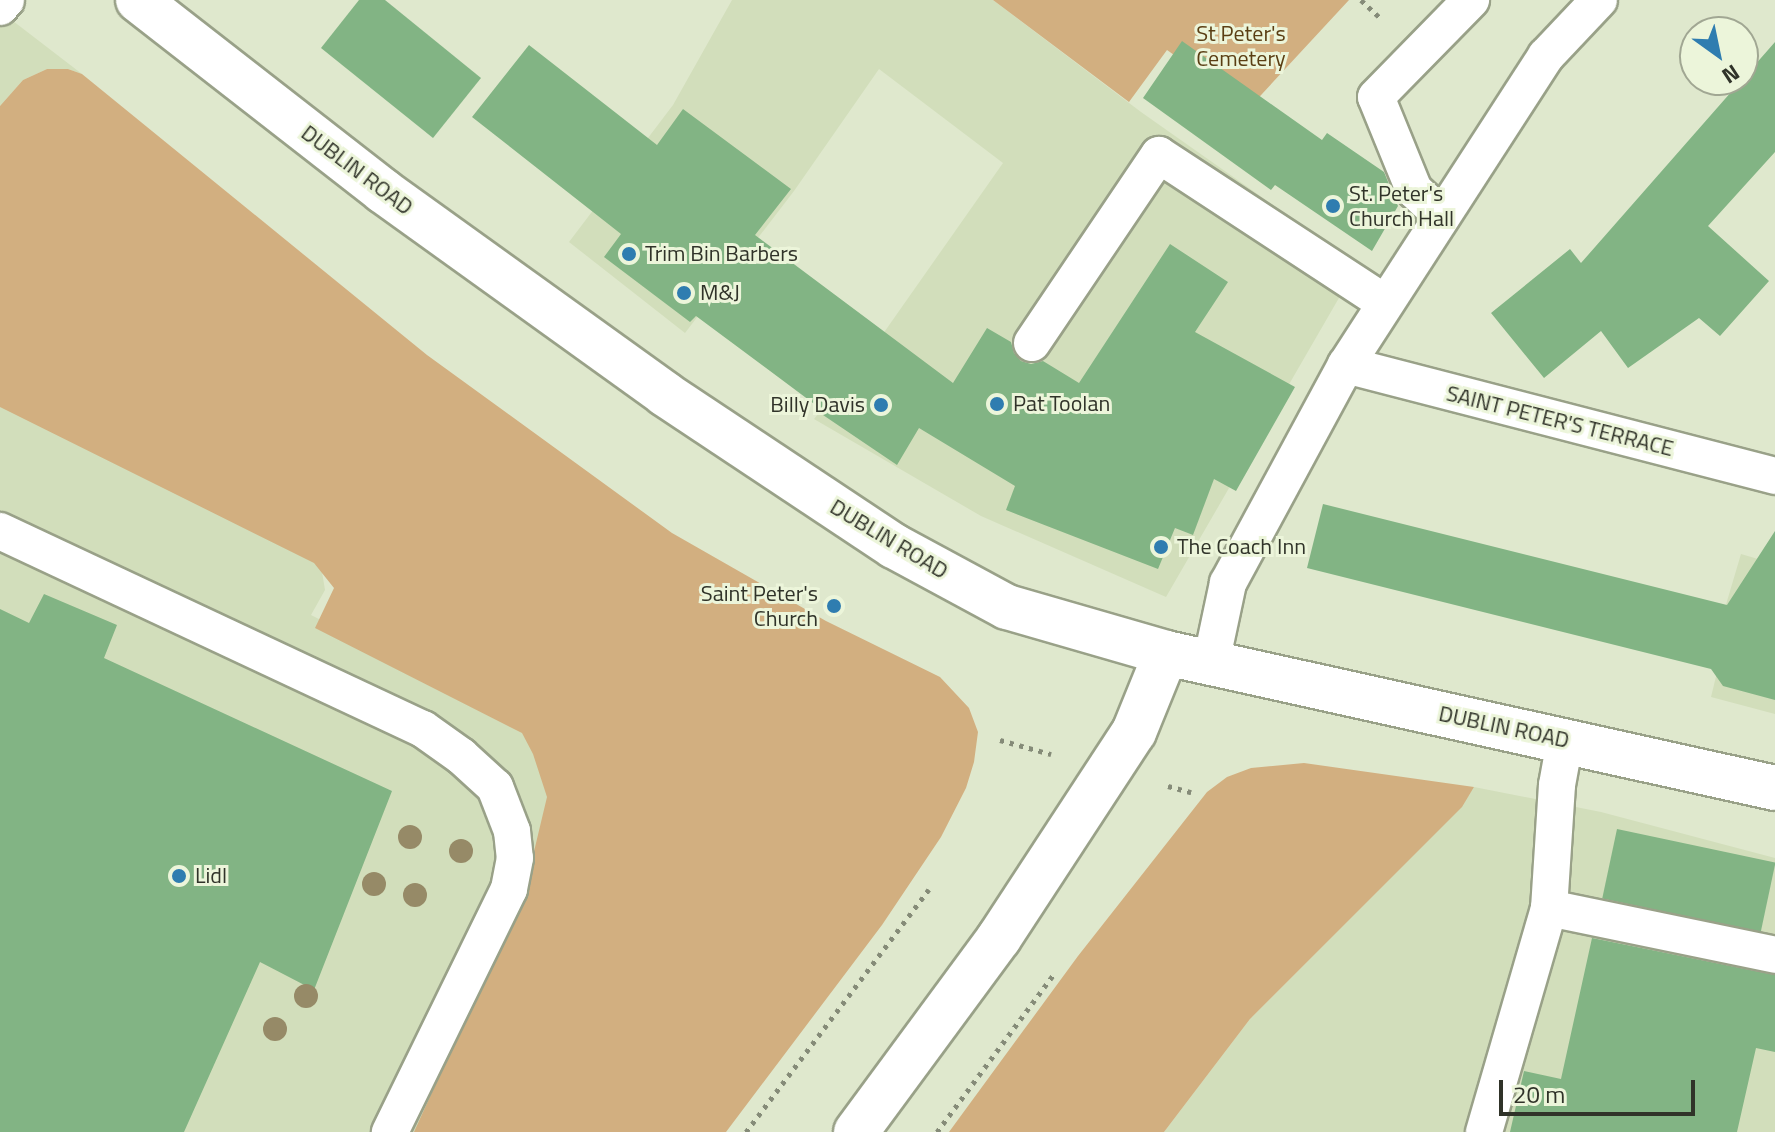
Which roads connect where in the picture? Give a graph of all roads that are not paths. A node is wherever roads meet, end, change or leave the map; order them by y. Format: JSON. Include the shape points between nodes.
{"nodes":[{"id":1,"x":6,"y":0,"type":"edge"},
{"id":2,"x":138,"y":0,"type":"edge"},
{"id":3,"x":1471,"y":0,"type":"edge"},
{"id":4,"x":1599,"y":0,"type":"edge"},
{"id":5,"x":0,"y":7,"type":"edge"},
{"id":6,"x":1442,"y":216,"type":"junction"},
{"id":7,"x":1385,"y":303,"type":"junction"},
{"id":8,"x":1032,"y":343,"type":"dead end"},
{"id":9,"x":1346,"y":365,"type":"junction"},
{"id":10,"x":1775,"y":476,"type":"edge"},
{"id":11,"x":0,"y":531,"type":"edge"},
{"id":12,"x":1166,"y":653,"type":"junction"},
{"id":13,"x":1211,"y":663,"type":"junction"},
{"id":14,"x":1565,"y":741,"type":"junction"},
{"id":15,"x":1775,"y":788,"type":"edge"},
{"id":16,"x":1549,"y":908,"type":"junction"},
{"id":17,"x":1775,"y":955,"type":"edge"},
{"id":18,"x":390,"y":1132,"type":"edge"},
{"id":19,"x":856,"y":1132,"type":"edge"},
{"id":20,"x":1484,"y":1132,"type":"edge"}],
"edges":[{"from":1,"to":5,"type":"lane"},
{"from":2,"to":12,"type":"main road","name":"DUBLIN ROAD","via":[[383,191],[665,394],[894,546],[1007,607]]},
{"from":3,"to":6,"type":"lane","via":[[1376,97],[1414,190]]},
{"from":4,"to":6,"type":"lane","via":[[1546,56]]},
{"from":6,"to":7,"type":"lane"},
{"from":7,"to":8,"type":"lane","via":[[1159,155]]},
{"from":7,"to":9,"type":"lane"},
{"from":9,"to":10,"type":"lane","name":"SAINT PETER'S TERRACE"},
{"from":9,"to":13,"type":"lane","via":[[1228,583]]},
{"from":11,"to":18,"type":"lane","via":[[423,729],[495,787],[512,831],[515,858],[509,889]]},
{"from":12,"to":13,"type":"main road","name":"DUBLIN ROAD"},
{"from":12,"to":19,"type":"main road","via":[[1134,732],[999,938]]},
{"from":13,"to":14,"type":"main road","name":"DUBLIN ROAD"},
{"from":14,"to":15,"type":"main road","name":"DUBLIN ROAD"},
{"from":14,"to":16,"type":"lane"},
{"from":16,"to":17,"type":"lane"},
{"from":16,"to":20,"type":"lane"}]}
